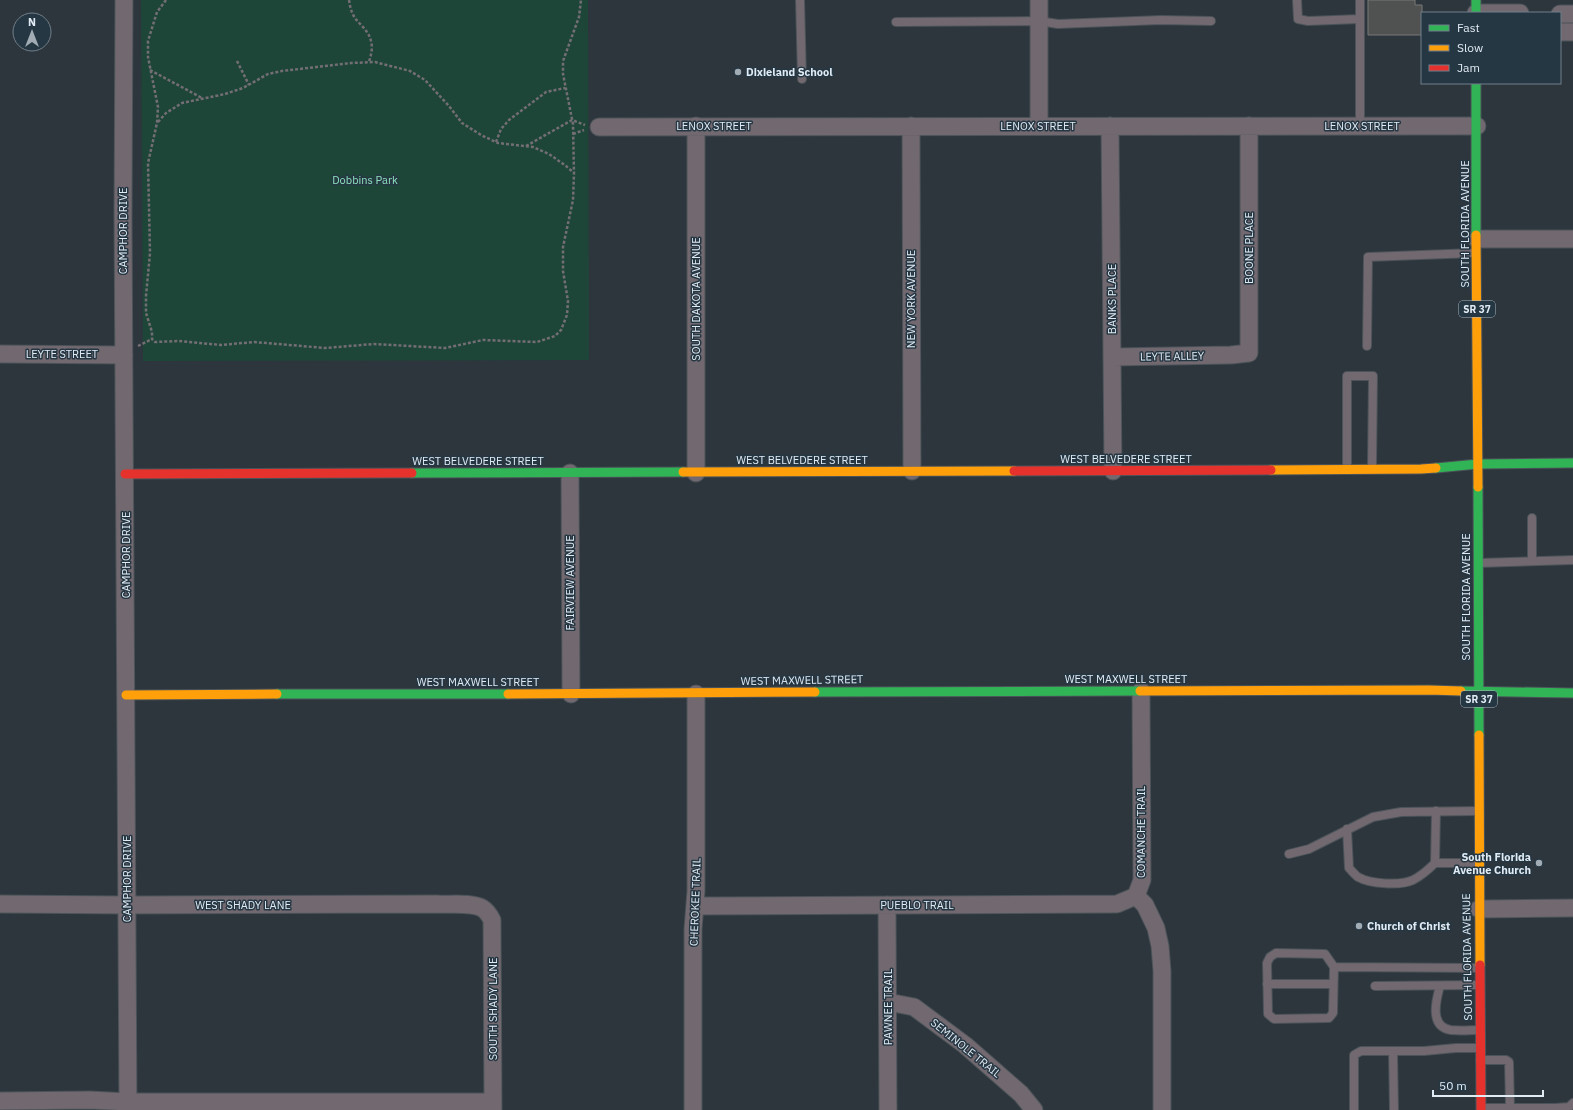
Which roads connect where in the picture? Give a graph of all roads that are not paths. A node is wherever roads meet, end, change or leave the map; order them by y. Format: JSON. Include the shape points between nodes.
{"nodes":[{"id":1,"x":124,"y":0,"type":"edge"},
{"id":2,"x":800,"y":0,"type":"edge"},
{"id":3,"x":1039,"y":0,"type":"edge"},
{"id":4,"x":1297,"y":0,"type":"edge"},
{"id":5,"x":1360,"y":0,"type":"edge"},
{"id":6,"x":1476,"y":0,"type":"edge"},
{"id":7,"x":1476,"y":12,"type":"edge"},
{"id":8,"x":1561,"y":14,"type":"edge"},
{"id":9,"x":1573,"y":14,"type":"edge"},
{"id":10,"x":1360,"y":19,"type":"junction"},
{"id":11,"x":1038,"y":21,"type":"junction"},
{"id":12,"x":1211,"y":21,"type":"dead end"},
{"id":13,"x":896,"y":22,"type":"dead end"},
{"id":14,"x":1561,"y":32,"type":"edge"},
{"id":15,"x":1573,"y":32,"type":"edge"},
{"id":16,"x":802,"y":79,"type":"dead end"},
{"id":17,"x":1476,"y":84,"type":"edge"},
{"id":18,"x":696,"y":126,"type":"junction"},
{"id":19,"x":911,"y":126,"type":"junction"},
{"id":20,"x":1038,"y":126,"type":"junction"},
{"id":21,"x":1110,"y":126,"type":"junction"},
{"id":22,"x":1249,"y":126,"type":"junction"},
{"id":23,"x":1360,"y":126,"type":"junction"},
{"id":24,"x":1477,"y":126,"type":"junction"},
{"id":25,"x":599,"y":127,"type":"road end"},
{"id":26,"x":1573,"y":239,"type":"edge"},
{"id":27,"x":1477,"y":246,"type":"junction"},
{"id":28,"x":1367,"y":346,"type":"dead end"},
{"id":29,"x":0,"y":354,"type":"edge"},
{"id":30,"x":124,"y":355,"type":"junction"},
{"id":31,"x":1231,"y":355,"type":"joint"},
{"id":32,"x":1112,"y":357,"type":"junction"},
{"id":33,"x":1478,"y":464,"type":"junction"},
{"id":34,"x":1573,"y":464,"type":"edge"},
{"id":35,"x":1347,"y":469,"type":"junction"},
{"id":36,"x":1372,"y":469,"type":"junction"},
{"id":37,"x":912,"y":471,"type":"junction"},
{"id":38,"x":1113,"y":471,"type":"junction"},
{"id":39,"x":696,"y":472,"type":"junction"},
{"id":40,"x":570,"y":473,"type":"junction"},
{"id":41,"x":125,"y":474,"type":"junction"},
{"id":42,"x":1532,"y":518,"type":"dead end"},
{"id":43,"x":1573,"y":560,"type":"edge"},
{"id":44,"x":1532,"y":561,"type":"junction"},
{"id":45,"x":1478,"y":564,"type":"junction"},
{"id":46,"x":1141,"y":691,"type":"junction"},
{"id":47,"x":1479,"y":692,"type":"junction"},
{"id":48,"x":1573,"y":693,"type":"edge"},
{"id":49,"x":571,"y":694,"type":"junction"},
{"id":50,"x":696,"y":694,"type":"junction"},
{"id":51,"x":126,"y":695,"type":"junction"},
{"id":52,"x":1436,"y":811,"type":"junction"},
{"id":53,"x":1479,"y":811,"type":"junction"},
{"id":54,"x":1347,"y":829,"type":"junction"},
{"id":55,"x":1289,"y":854,"type":"dead end"},
{"id":56,"x":1435,"y":863,"type":"junction"},
{"id":57,"x":1479,"y":863,"type":"junction"},
{"id":58,"x":1136,"y":896,"type":"junction"},
{"id":59,"x":0,"y":904,"type":"edge"},
{"id":60,"x":126,"y":905,"type":"junction"},
{"id":61,"x":887,"y":905,"type":"junction"},
{"id":62,"x":696,"y":906,"type":"junction"},
{"id":63,"x":1573,"y":908,"type":"edge"},
{"id":64,"x":1479,"y":909,"type":"junction"},
{"id":65,"x":486,"y":910,"type":"joint"},
{"id":66,"x":1334,"y":967,"type":"junction"},
{"id":67,"x":1480,"y":968,"type":"junction"},
{"id":68,"x":1267,"y":984,"type":"junction"},
{"id":69,"x":1333,"y":984,"type":"junction"},
{"id":70,"x":1480,"y":985,"type":"junction"},
{"id":71,"x":1375,"y":986,"type":"dead end"},
{"id":72,"x":1440,"y":986,"type":"junction"},
{"id":73,"x":888,"y":1002,"type":"junction"},
{"id":74,"x":1480,"y":1030,"type":"junction"},
{"id":75,"x":1480,"y":1048,"type":"junction"},
{"id":76,"x":1393,"y":1051,"type":"junction"},
{"id":77,"x":1480,"y":1060,"type":"junction"},
{"id":78,"x":0,"y":1100,"type":"edge"},
{"id":79,"x":1573,"y":1103,"type":"edge"},
{"id":80,"x":128,"y":1106,"type":"edge"},
{"id":81,"x":493,"y":1106,"type":"edge"},
{"id":82,"x":1510,"y":1108,"type":"junction"},
{"id":83,"x":1481,"y":1109,"type":"edge"},
{"id":84,"x":1556,"y":1109,"type":"edge"},
{"id":85,"x":693,"y":1110,"type":"edge"},
{"id":86,"x":888,"y":1110,"type":"edge"},
{"id":87,"x":1034,"y":1110,"type":"edge"},
{"id":88,"x":1162,"y":1110,"type":"edge"},
{"id":89,"x":1354,"y":1110,"type":"edge"},
{"id":90,"x":1394,"y":1110,"type":"edge"}],
"edges":[{"from":1,"to":30,"type":"street","name":"CAMPHOR DRIVE"},
{"from":2,"to":16,"type":"lane"},
{"from":3,"to":11,"type":"street"},
{"from":4,"to":10,"type":"lane","via":[[1298,19]]},
{"from":5,"to":10,"type":"lane"},
{"from":6,"to":7,"type":"street"},
{"from":8,"to":9,"type":"street"},
{"from":10,"to":23,"type":"lane"},
{"from":11,"to":12,"type":"lane","via":[[1058,24]]},
{"from":11,"to":13,"type":"lane"},
{"from":11,"to":20,"type":"street"},
{"from":14,"to":15,"type":"street"},
{"from":17,"to":24,"type":"street","name":"SOUTH FLORIDA AVENUE","number":"SR 37"},
{"from":18,"to":19,"type":"street","name":"LENOX STREET"},
{"from":18,"to":25,"type":"street","name":"LENOX STREET"},
{"from":18,"to":39,"type":"street","name":"SOUTH DAKOTA AVENUE"},
{"from":19,"to":20,"type":"street","name":"LENOX STREET"},
{"from":19,"to":37,"type":"street","name":"NEW YORK AVENUE"},
{"from":20,"to":21,"type":"street","name":"LENOX STREET"},
{"from":21,"to":22,"type":"street","name":"LENOX STREET"},
{"from":21,"to":32,"type":"street","name":"BANKS PLACE"},
{"from":22,"to":23,"type":"street","name":"LENOX STREET"},
{"from":22,"to":31,"type":"street","name":"BOONE PLACE","via":[[1249,353]]},
{"from":23,"to":24,"type":"street","name":"LENOX STREET"},
{"from":24,"to":27,"type":"street","name":"SOUTH FLORIDA AVENUE","number":"SR 37"},
{"from":26,"to":27,"type":"street"},
{"from":27,"to":28,"type":"lane","via":[[1368,257]]},
{"from":27,"to":33,"type":"street","name":"SOUTH FLORIDA AVENUE","number":"SR 37"},
{"from":29,"to":30,"type":"street","name":"LEYTE STREET"},
{"from":30,"to":41,"type":"street","name":"CAMPHOR DRIVE"},
{"from":31,"to":32,"type":"street","name":"LEYTE ALLEY"},
{"from":32,"to":38,"type":"street","name":"BANKS PLACE"},
{"from":33,"to":34,"type":"street","name":"WEST BELVEDERE STREET"},
{"from":33,"to":36,"type":"street","name":"WEST BELVEDERE STREET","via":[[1421,469]]},
{"from":33,"to":45,"type":"street","name":"SOUTH FLORIDA AVENUE","number":"SR 37"},
{"from":35,"to":36,"type":"street","name":"WEST BELVEDERE STREET"},
{"from":35,"to":36,"type":"lane","via":[[1347,376],[1373,376]]},
{"from":35,"to":38,"type":"street","name":"WEST BELVEDERE STREET"},
{"from":37,"to":38,"type":"street","name":"WEST BELVEDERE STREET"},
{"from":37,"to":39,"type":"street","name":"WEST BELVEDERE STREET"},
{"from":39,"to":40,"type":"street","name":"WEST BELVEDERE STREET"},
{"from":40,"to":41,"type":"street","name":"WEST BELVEDERE STREET"},
{"from":40,"to":49,"type":"street","name":"FAIRVIEW AVENUE"},
{"from":41,"to":51,"type":"street","name":"CAMPHOR DRIVE"},
{"from":42,"to":44,"type":"lane"},
{"from":43,"to":44,"type":"lane"},
{"from":44,"to":45,"type":"lane"},
{"from":45,"to":47,"type":"street","name":"SOUTH FLORIDA AVENUE","number":"SR 37"},
{"from":46,"to":47,"type":"street","name":"WEST MAXWELL STREET"},
{"from":46,"to":50,"type":"street","name":"WEST MAXWELL STREET"},
{"from":46,"to":58,"type":"street","name":"COMANCHE TRAIL","via":[[1142,880]]},
{"from":47,"to":48,"type":"street","name":"WEST MAXWELL STREET"},
{"from":47,"to":53,"type":"street","name":"SOUTH FLORIDA AVENUE","number":"SR 37"},
{"from":49,"to":50,"type":"street","name":"WEST MAXWELL STREET"},
{"from":49,"to":51,"type":"street","name":"WEST MAXWELL STREET"},
{"from":50,"to":62,"type":"street","name":"CHEROKEE TRAIL"},
{"from":51,"to":60,"type":"street","name":"CAMPHOR DRIVE"},
{"from":52,"to":53,"type":"lane"},
{"from":52,"to":54,"type":"lane","via":[[1401,812],[1373,817]]},
{"from":52,"to":56,"type":"lane"},
{"from":53,"to":57,"type":"street","name":"SOUTH FLORIDA AVENUE","number":"SR 37"},
{"from":54,"to":55,"type":"lane","via":[[1309,849]]},
{"from":54,"to":56,"type":"lane","via":[[1349,868],[1358,877],[1376,883],[1399,884],[1412,881]]},
{"from":56,"to":57,"type":"lane"},
{"from":57,"to":64,"type":"street","name":"SOUTH FLORIDA AVENUE","number":"SR 37"},
{"from":58,"to":61,"type":"street","name":"PUEBLO TRAIL","via":[[1117,904]]},
{"from":58,"to":88,"type":"street","via":[[1145,906],[1156,928],[1160,946]]},
{"from":59,"to":60,"type":"street","name":"WEST SHADY LANE"},
{"from":60,"to":65,"type":"street","name":"WEST SHADY LANE","via":[[437,904],[475,905]]},
{"from":60,"to":80,"type":"street","name":"CAMPHOR DRIVE"},
{"from":61,"to":62,"type":"street","name":"PUEBLO TRAIL"},
{"from":61,"to":73,"type":"street","name":"PAWNEE TRAIL"},
{"from":62,"to":85,"type":"street","name":"CHEROKEE TRAIL","via":[[693,929]]},
{"from":63,"to":64,"type":"street"},
{"from":64,"to":67,"type":"street","name":"SOUTH FLORIDA AVENUE","number":"SR 37"},
{"from":65,"to":81,"type":"street","name":"SOUTH SHADY LANE","via":[[492,920]]},
{"from":66,"to":67,"type":"lane"},
{"from":66,"to":68,"type":"lane","via":[[1324,954],[1276,953],[1267,963]]},
{"from":66,"to":69,"type":"lane"},
{"from":67,"to":70,"type":"street","name":"SOUTH FLORIDA AVENUE","number":"SR 37"},
{"from":68,"to":69,"type":"lane"},
{"from":68,"to":69,"type":"lane","via":[[1268,1014],[1274,1019],[1329,1018],[1333,1014]]},
{"from":70,"to":72,"type":"lane"},
{"from":70,"to":74,"type":"street","name":"SOUTH FLORIDA AVENUE","number":"SR 37"},
{"from":71,"to":72,"type":"lane"},
{"from":72,"to":74,"type":"lane","via":[[1435,1009],[1437,1020],[1442,1027],[1451,1030]]},
{"from":73,"to":86,"type":"street","name":"PAWNEE TRAIL"},
{"from":73,"to":87,"type":"street","name":"SEMINOLE TRAIL","via":[[914,1007],[965,1045],[1021,1094]]},
{"from":74,"to":75,"type":"street","name":"SOUTH FLORIDA AVENUE","number":"SR 37"},
{"from":75,"to":76,"type":"lane"},
{"from":75,"to":77,"type":"street","name":"SOUTH FLORIDA AVENUE","number":"SR 37"},
{"from":76,"to":89,"type":"lane","via":[[1361,1051],[1354,1055]]},
{"from":76,"to":90,"type":"lane"},
{"from":77,"to":82,"type":"lane","via":[[1510,1062]]},
{"from":77,"to":83,"type":"street","name":"SOUTH FLORIDA AVENUE","number":"SR 37"},
{"from":78,"to":80,"type":"street","via":[[90,1100]]},
{"from":79,"to":84,"type":"lane","via":[[1569,1107]]},
{"from":80,"to":81,"type":"street"},
{"from":82,"to":83,"type":"lane"},
{"from":82,"to":84,"type":"lane"}]}
